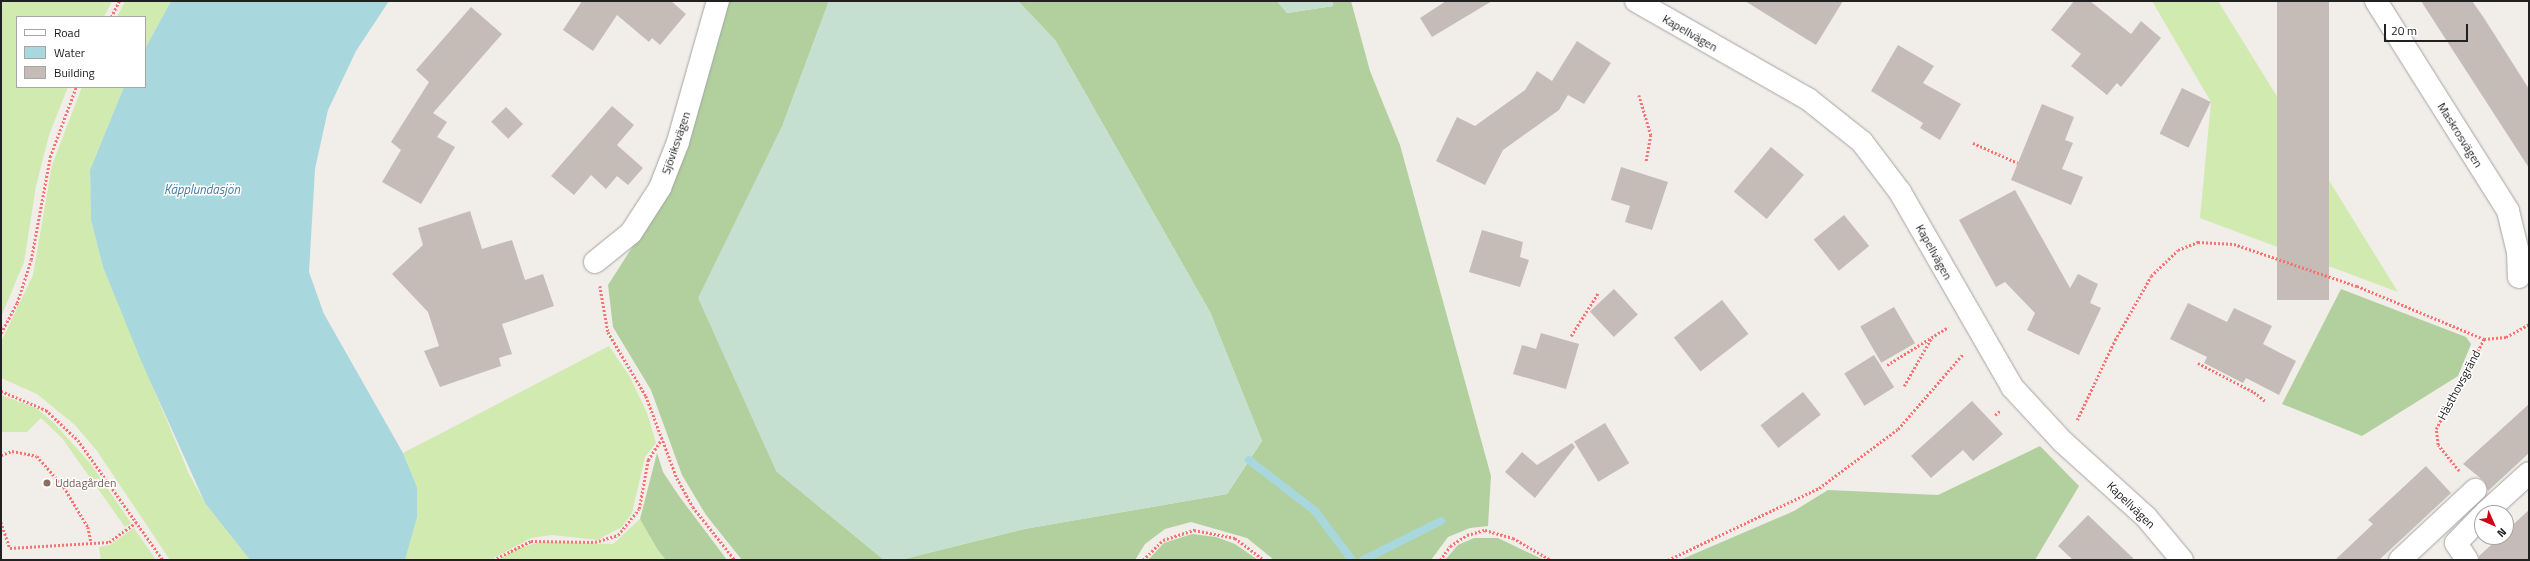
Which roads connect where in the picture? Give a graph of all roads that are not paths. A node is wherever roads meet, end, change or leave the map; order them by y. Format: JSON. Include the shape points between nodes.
{"nodes":[{"id":1,"x":718,"y":1,"type":"edge"},
{"id":2,"x":1636,"y":1,"type":"edge"},
{"id":3,"x":2376,"y":1,"type":"edge"},
{"id":4,"x":595,"y":262,"type":"road end"},
{"id":5,"x":2520,"y":277,"type":"dead end"},
{"id":6,"x":2529,"y":473,"type":"edge"},
{"id":7,"x":2475,"y":490,"type":"road end"},
{"id":8,"x":2494,"y":505,"type":"edge"},
{"id":9,"x":2474,"y":530,"type":"edge"},
{"id":10,"x":2431,"y":532,"type":"junction"},
{"id":11,"x":2461,"y":552,"type":"edge"},
{"id":12,"x":2182,"y":560,"type":"edge"},
{"id":13,"x":2400,"y":560,"type":"edge"}],
"edges":[{"from":1,"to":4,"type":"street","name":"Sjöviksvägen","via":[[678,142],[660,188],[631,233]]},
{"from":2,"to":12,"type":"street","name":"Kapellvägen","via":[[1808,99],[1862,142],[1900,192],[2012,387],[2063,442],[2146,517]]},
{"from":3,"to":5,"type":"street","name":"Maskrosvägen","via":[[2508,211],[2518,252]]},
{"from":6,"to":8,"type":"street"},
{"from":7,"to":10,"type":"street"},
{"from":9,"to":11,"type":"street"},
{"from":10,"to":11,"type":"street"},
{"from":10,"to":13,"type":"street"}]}
